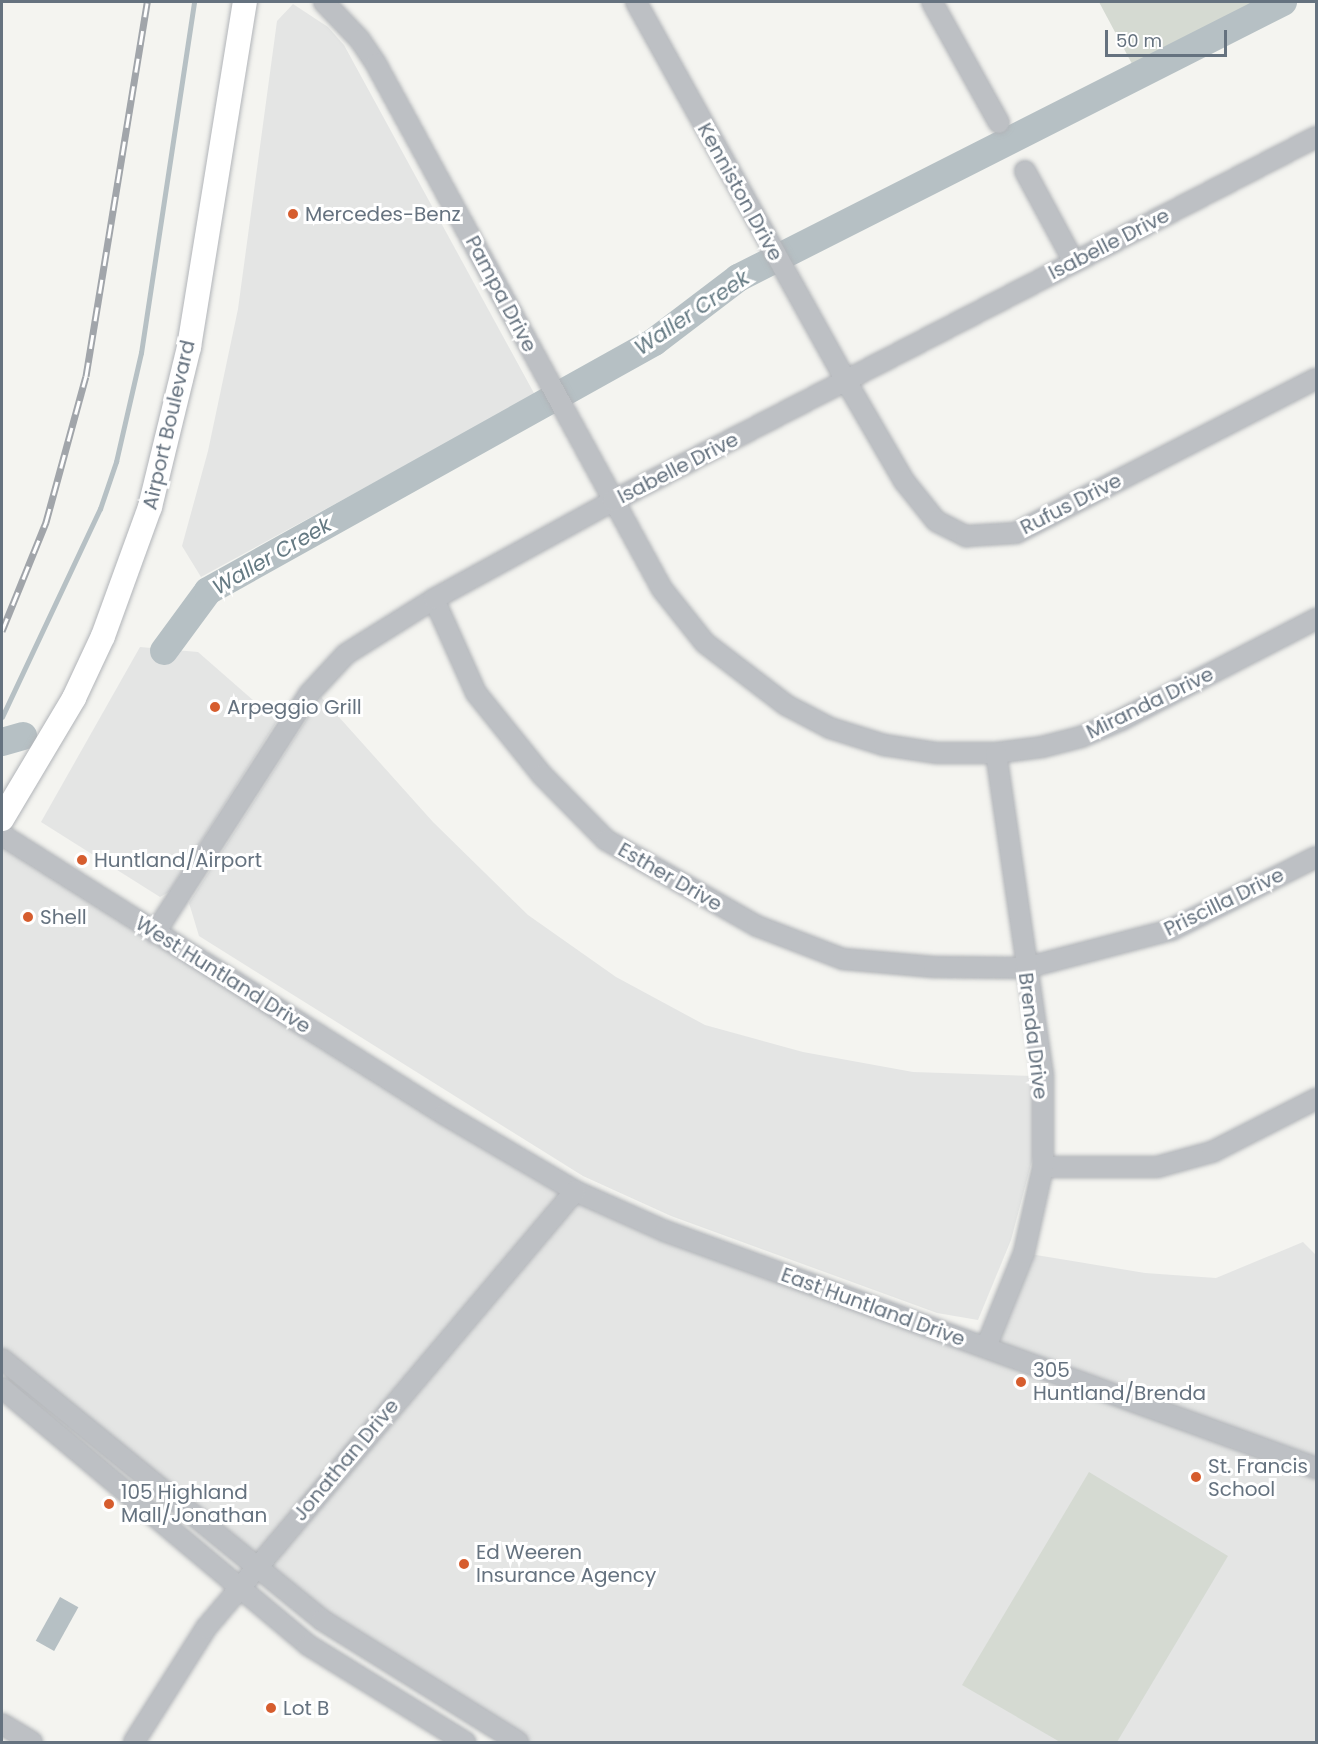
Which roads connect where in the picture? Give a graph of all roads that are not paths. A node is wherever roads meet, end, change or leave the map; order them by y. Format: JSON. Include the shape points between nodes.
{"nodes":[{"id":1,"x":245,"y":2,"type":"edge"},
{"id":2,"x":324,"y":2,"type":"edge"},
{"id":3,"x":636,"y":2,"type":"edge"},
{"id":4,"x":932,"y":2,"type":"edge"},
{"id":5,"x":999,"y":123,"type":"dead end"},
{"id":6,"x":1317,"y":137,"type":"edge"},
{"id":7,"x":1025,"y":171,"type":"dead end"},
{"id":8,"x":1074,"y":262,"type":"junction"},
{"id":9,"x":1317,"y":379,"type":"edge"},
{"id":10,"x":846,"y":381,"type":"junction"},
{"id":11,"x":613,"y":501,"type":"junction"},
{"id":12,"x":434,"y":599,"type":"junction"},
{"id":13,"x":1317,"y":619,"type":"edge"},
{"id":14,"x":996,"y":753,"type":"junction"},
{"id":15,"x":2,"y":819,"type":"edge"},
{"id":16,"x":2,"y":835,"type":"edge"},
{"id":17,"x":1317,"y":857,"type":"edge"},
{"id":18,"x":155,"y":933,"type":"junction"},
{"id":19,"x":1025,"y":968,"type":"junction"},
{"id":20,"x":1317,"y":1099,"type":"edge"},
{"id":21,"x":444,"y":1114,"type":"joint"},
{"id":22,"x":1043,"y":1167,"type":"junction"},
{"id":23,"x":575,"y":1191,"type":"junction"},
{"id":24,"x":986,"y":1347,"type":"junction"},
{"id":25,"x":4,"y":1361,"type":"edge"},
{"id":26,"x":2,"y":1388,"type":"edge"},
{"id":27,"x":1317,"y":1468,"type":"edge"},
{"id":28,"x":255,"y":1567,"type":"junction"},
{"id":29,"x":239,"y":1587,"type":"junction"},
{"id":30,"x":2,"y":1724,"type":"edge"},
{"id":31,"x":32,"y":1743,"type":"edge"},
{"id":32,"x":134,"y":1743,"type":"edge"},
{"id":33,"x":465,"y":1743,"type":"edge"},
{"id":34,"x":518,"y":1743,"type":"edge"}],
"edges":[{"from":1,"to":15,"type":"main road","name":"Airport Boulevard","via":[[189,347],[150,507],[103,636],[74,698]]},
{"from":2,"to":11,"type":"street","name":"Pampa Drive","via":[[360,40],[376,64]]},
{"from":3,"to":10,"type":"street","name":"Kenniston Drive"},
{"from":4,"to":5,"type":"street"},
{"from":6,"to":8,"type":"street","name":"Isabelle Drive"},
{"from":7,"to":8,"type":"street"},
{"from":8,"to":10,"type":"street","name":"Isabelle Drive"},
{"from":9,"to":10,"type":"street","name":"Rufus Drive","via":[[1016,533],[966,536],[936,521],[904,481]]},
{"from":10,"to":11,"type":"street","name":"Isabelle Drive"},
{"from":11,"to":12,"type":"street","name":"Isabelle Drive"},
{"from":11,"to":14,"type":"street","name":"Miranda Drive","via":[[662,588],[705,643],[786,705],[830,728],[884,745],[938,753]]},
{"from":12,"to":18,"type":"street","name":"Isabelle Drive","via":[[346,654],[313,688]]},
{"from":12,"to":19,"type":"street","name":"Esther Drive","via":[[476,693],[542,775],[606,840],[757,926],[843,960]]},
{"from":13,"to":14,"type":"street","name":"Miranda Drive","via":[[1091,733],[1042,747]]},
{"from":14,"to":19,"type":"street","name":"Brenda Drive"},
{"from":16,"to":18,"type":"street","name":"West Huntland Drive"},
{"from":17,"to":19,"type":"street","name":"Priscilla Drive","via":[[1171,930]]},
{"from":18,"to":21,"type":"street","name":"West Huntland Drive"},
{"from":19,"to":22,"type":"street","name":"Brenda Drive","via":[[1043,1075]]},
{"from":20,"to":22,"type":"street","via":[[1212,1152],[1157,1167]]},
{"from":21,"to":23,"type":"street","name":"East Huntland Drive"},
{"from":22,"to":24,"type":"street","name":"Brenda Drive","via":[[1024,1253]]},
{"from":23,"to":24,"type":"street","name":"East Huntland Drive","via":[[665,1231]]},
{"from":23,"to":28,"type":"street","name":"Jonathan Drive"},
{"from":24,"to":27,"type":"street","name":"East Huntland Drive"},
{"from":25,"to":28,"type":"street"},
{"from":26,"to":29,"type":"street"},
{"from":28,"to":29,"type":"street","name":"Jonathan Drive"},
{"from":28,"to":34,"type":"street","via":[[322,1620]]},
{"from":29,"to":32,"type":"street","name":"Jonathan Drive","via":[[206,1628]]},
{"from":29,"to":33,"type":"street","via":[[308,1645]]},
{"from":30,"to":31,"type":"street"}]}
